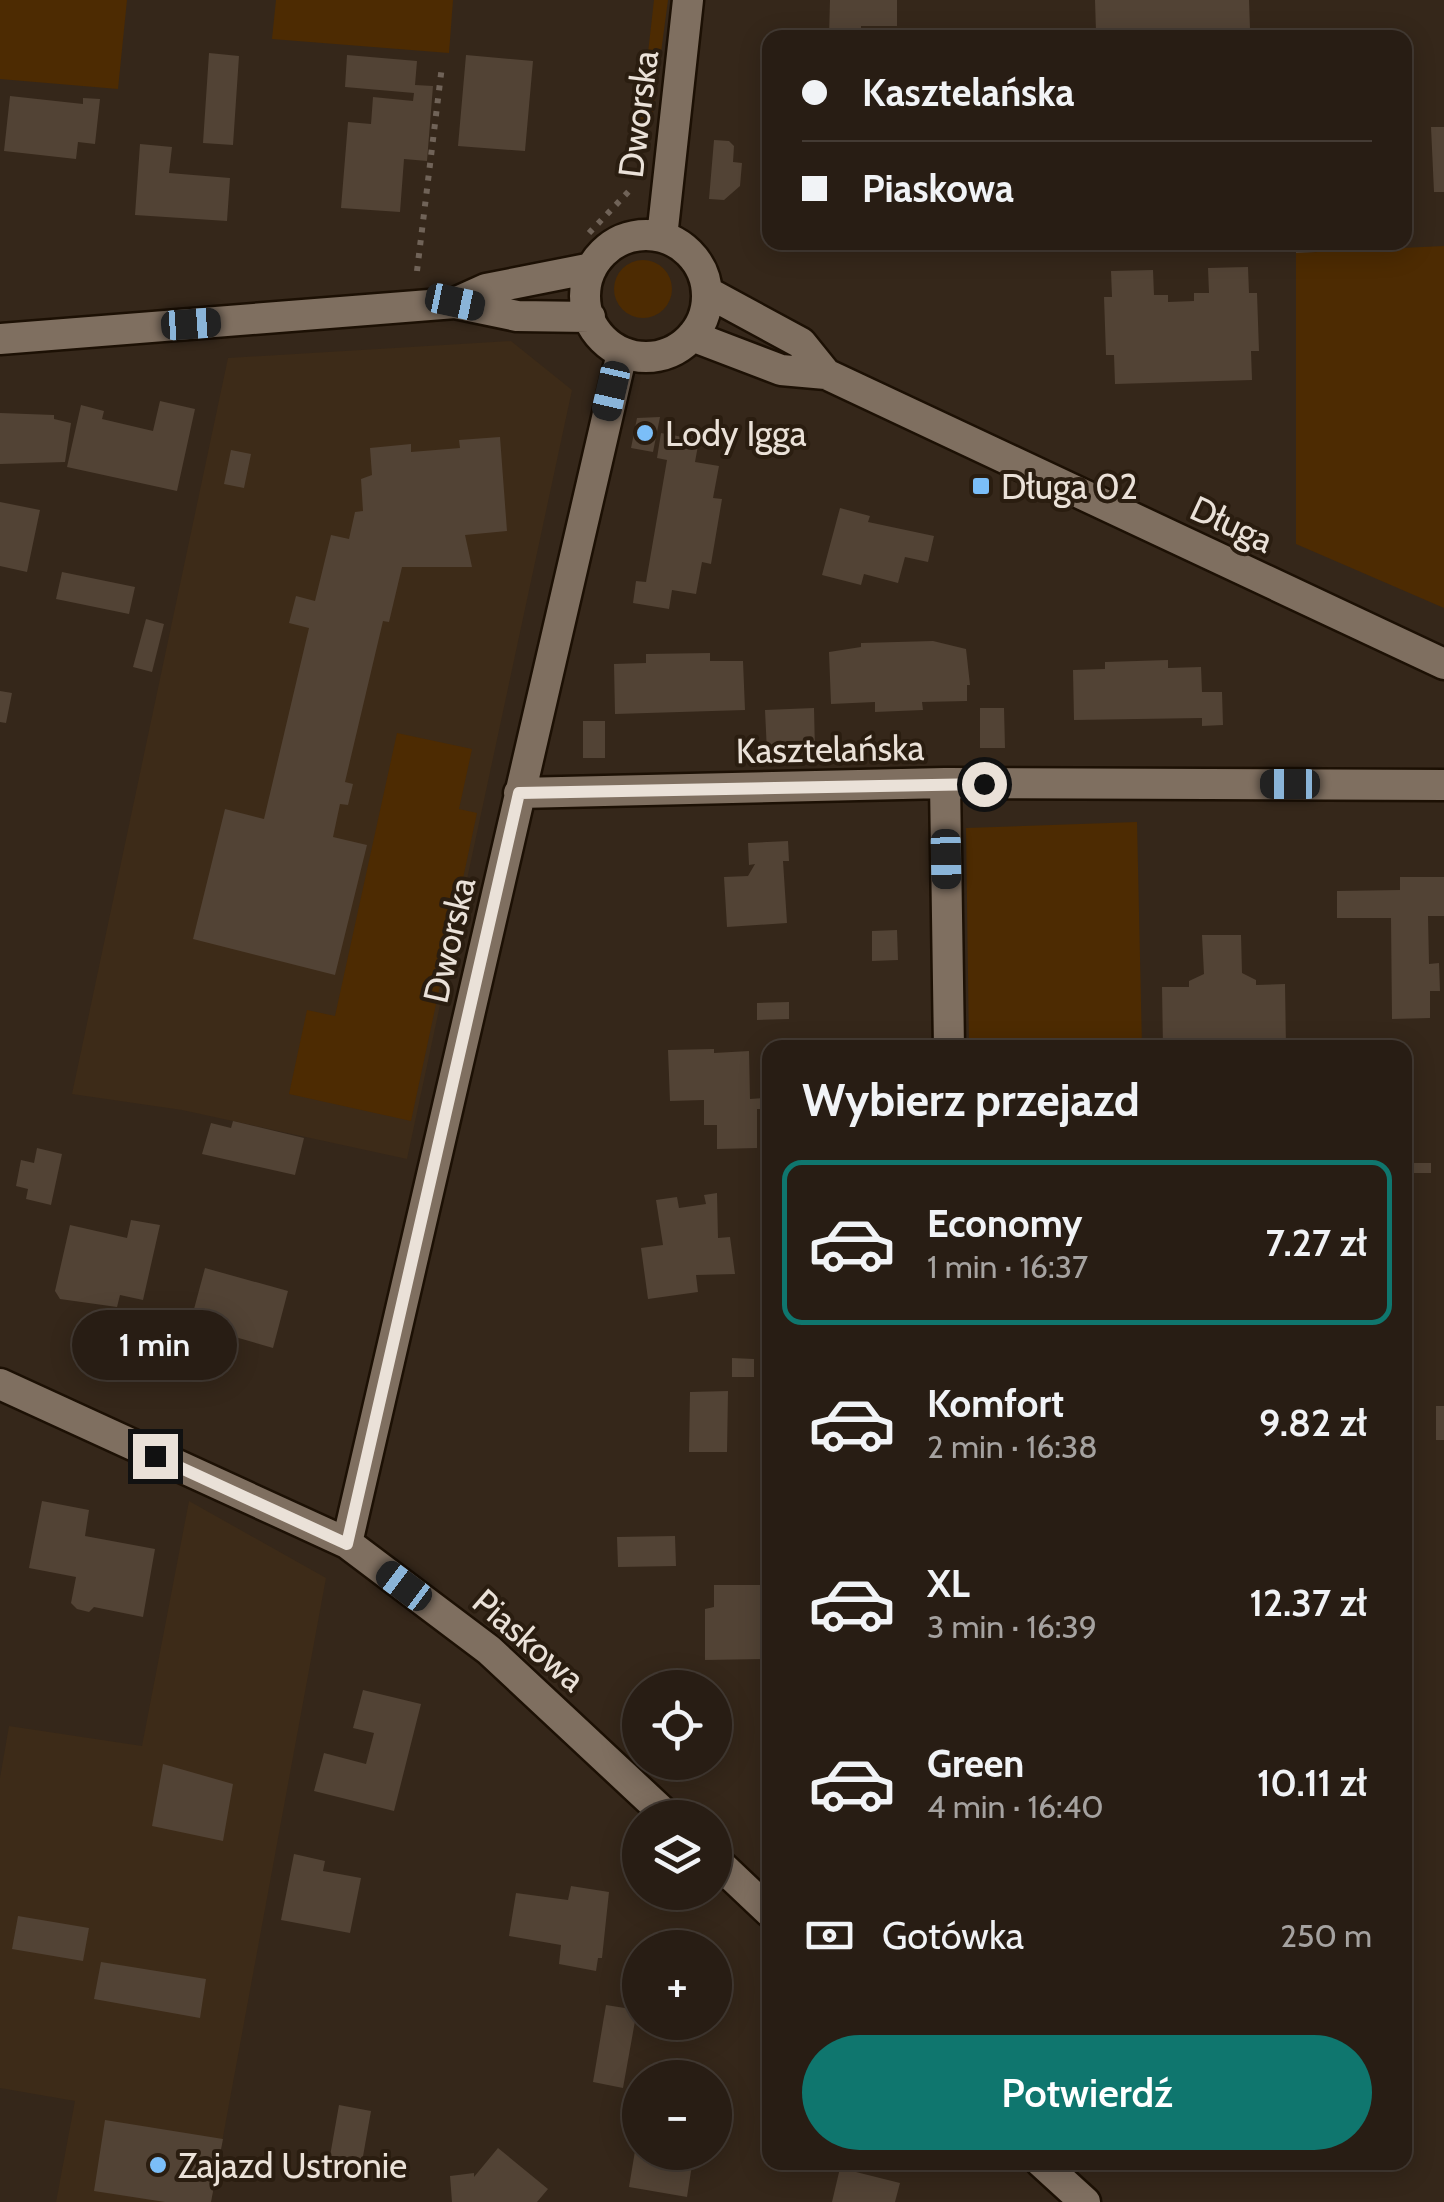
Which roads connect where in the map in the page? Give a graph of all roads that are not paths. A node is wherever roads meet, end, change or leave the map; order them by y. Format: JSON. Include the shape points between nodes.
{"nodes":[{"id":1,"x":688,"y":0,"type":"edge"},
{"id":2,"x":662,"y":237,"type":"junction"},
{"id":3,"x":592,"y":268,"type":"junction"},
{"id":4,"x":707,"y":292,"type":"junction"},
{"id":5,"x":455,"y":302,"type":"junction"},
{"id":6,"x":590,"y":317,"type":"junction"},
{"id":7,"x":692,"y":336,"type":"junction"},
{"id":8,"x":0,"y":340,"type":"edge"},
{"id":9,"x":622,"y":353,"type":"junction"},
{"id":10,"x":826,"y":374,"type":"junction"},
{"id":11,"x":1444,"y":664,"type":"edge"},
{"id":12,"x":945,"y":784,"type":"junction"},
{"id":13,"x":1444,"y":785,"type":"edge"},
{"id":14,"x":519,"y":793,"type":"junction"},
{"id":15,"x":949,"y":1040,"type":"edge"},
{"id":16,"x":0,"y":1384,"type":"edge"},
{"id":17,"x":347,"y":1544,"type":"junction"},
{"id":18,"x":650,"y":1800,"type":"edge"},
{"id":19,"x":732,"y":1876,"type":"edge"},
{"id":20,"x":762,"y":1904,"type":"edge"},
{"id":21,"x":1050,"y":2170,"type":"edge"},
{"id":22,"x":1085,"y":2202,"type":"edge"}],
"edges":[{"from":1,"to":2,"type":"street","name":"Dworska"},
{"from":2,"to":3,"type":"street","via":[[622,240]]},
{"from":2,"to":4,"type":"street","via":[[694,257]]},
{"from":3,"to":5,"type":"street","via":[[486,289]]},
{"from":3,"to":6,"type":"street","via":[[586,288]]},
{"from":4,"to":7,"type":"street"},
{"from":4,"to":10,"type":"street","name":"Długa","via":[[801,344]]},
{"from":5,"to":6,"type":"street","via":[[517,316]]},
{"from":5,"to":8,"type":"street"},
{"from":6,"to":9,"type":"street","via":[[605,342]]},
{"from":7,"to":9,"type":"street","via":[[654,357]]},
{"from":7,"to":10,"type":"street","name":"Długa","via":[[780,370]]},
{"from":9,"to":14,"type":"street","name":"Dworska"},
{"from":10,"to":11,"type":"street","name":"Długa"},
{"from":12,"to":13,"type":"street","name":"Kasztelańska"},
{"from":12,"to":14,"type":"street","name":"Kasztelańska"},
{"from":12,"to":15,"type":"street"},
{"from":14,"to":17,"type":"street","name":"Dworska"},
{"from":16,"to":17,"type":"street","name":"Piaskowa"},
{"from":17,"to":18,"type":"street","name":"Piaskowa","via":[[490,1650]]},
{"from":19,"to":20,"type":"street"},
{"from":21,"to":22,"type":"street"}]}
